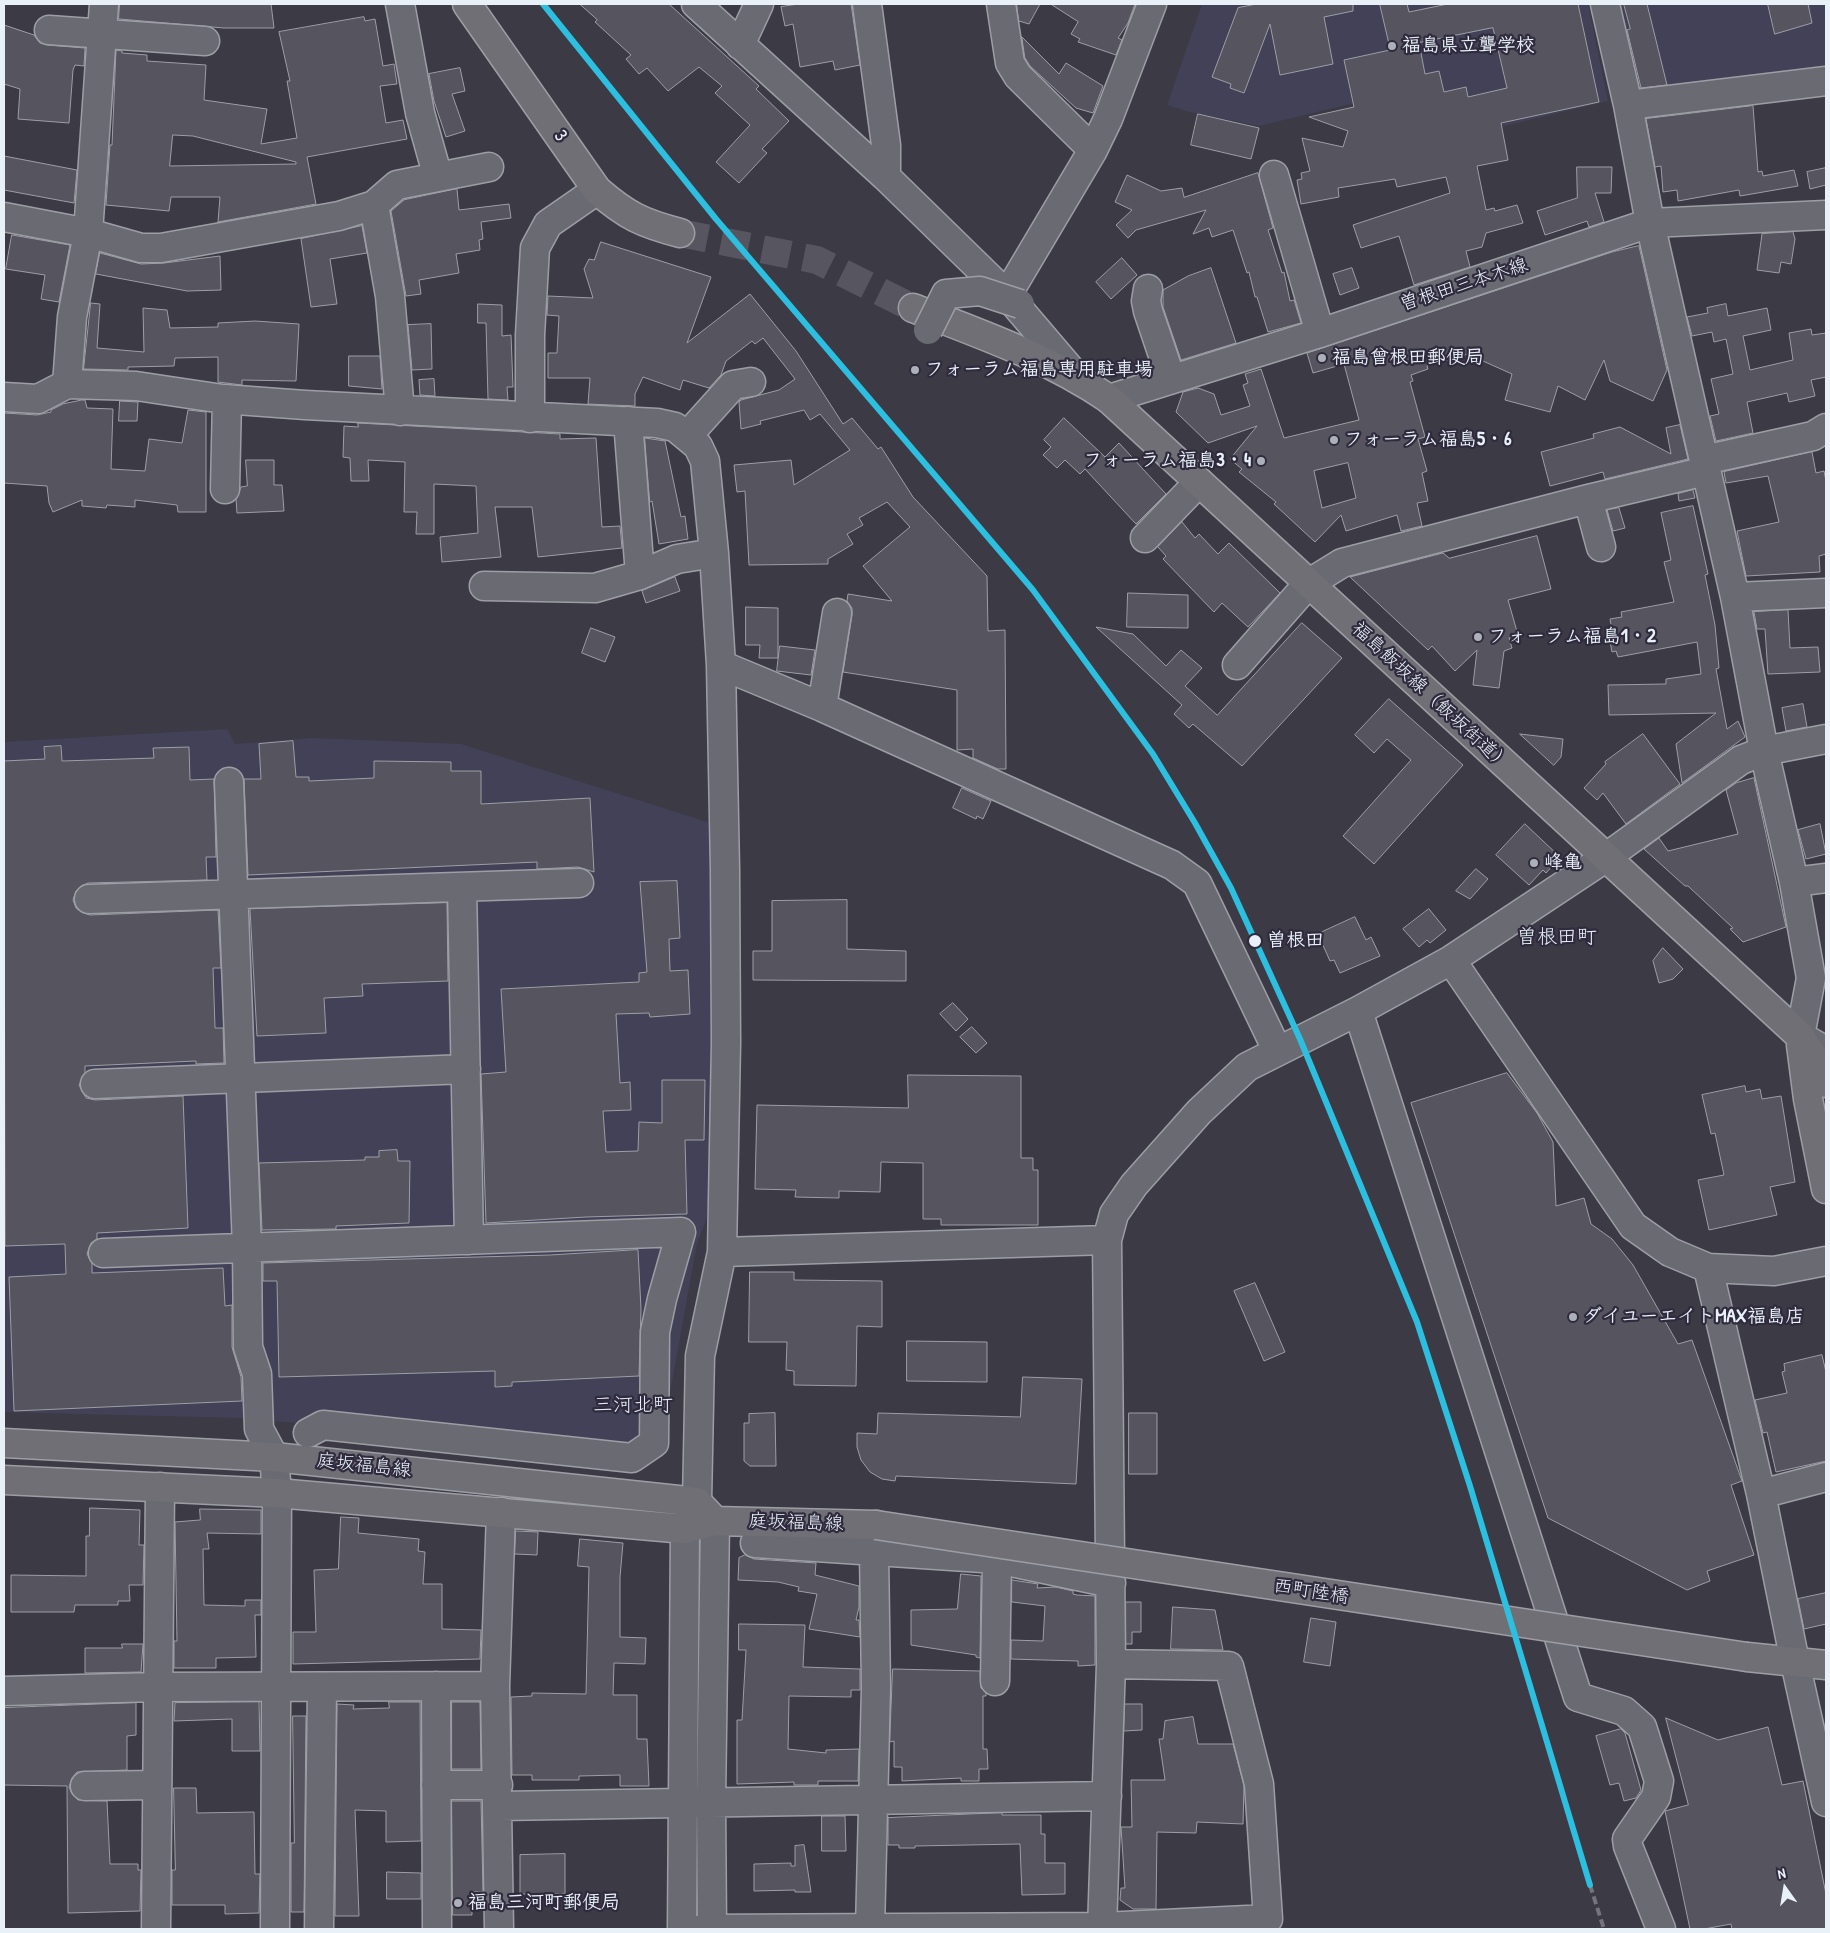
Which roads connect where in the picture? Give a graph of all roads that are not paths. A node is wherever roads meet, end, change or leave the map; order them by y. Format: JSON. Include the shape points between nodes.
{"nodes":[{"id":1,"x":104,"y":4,"type":"edge"},
{"id":2,"x":400,"y":4,"type":"edge"},
{"id":3,"x":467,"y":4,"type":"edge"},
{"id":4,"x":696,"y":4,"type":"edge"},
{"id":5,"x":758,"y":4,"type":"edge"},
{"id":6,"x":867,"y":4,"type":"edge"},
{"id":7,"x":1001,"y":4,"type":"edge"},
{"id":8,"x":1152,"y":4,"type":"edge"},
{"id":9,"x":1605,"y":4,"type":"edge"},
{"id":10,"x":49,"y":30,"type":"dead end"},
{"id":11,"x":101,"y":33,"type":"junction"},
{"id":12,"x":204,"y":41,"type":"dead end"},
{"id":13,"x":740,"y":45,"type":"junction"},
{"id":14,"x":1826,"y":80,"type":"edge"},
{"id":15,"x":1628,"y":105,"type":"junction"},
{"id":16,"x":1093,"y":150,"type":"junction"},
{"id":17,"x":489,"y":167,"type":"dead end"},
{"id":18,"x":1274,"y":175,"type":"dead end"},
{"id":19,"x":435,"y":176,"type":"junction"},
{"id":20,"x":886,"y":177,"type":"junction"},
{"id":21,"x":597,"y":190,"type":"junction"},
{"id":22,"x":374,"y":205,"type":"junction"},
{"id":23,"x":1826,"y":214,"type":"edge"},
{"id":24,"x":4,"y":217,"type":"edge"},
{"id":25,"x":1650,"y":223,"type":"junction"},
{"id":26,"x":88,"y":233,"type":"junction"},
{"id":27,"x":680,"y":233,"type":"tunnel mouth"},
{"id":28,"x":1148,"y":289,"type":"dead end"},
{"id":29,"x":1014,"y":300,"type":"junction"},
{"id":30,"x":921,"y":319,"type":"joint"},
{"id":31,"x":1320,"y":333,"type":"junction"},
{"id":32,"x":1076,"y":376,"type":"junction"},
{"id":33,"x":1171,"y":379,"type":"junction"},
{"id":34,"x":750,"y":382,"type":"dead end"},
{"id":35,"x":67,"y":384,"type":"junction"},
{"id":36,"x":4,"y":397,"type":"edge"},
{"id":37,"x":227,"y":399,"type":"junction"},
{"id":38,"x":1109,"y":399,"type":"junction"},
{"id":39,"x":400,"y":411,"type":"junction"},
{"id":40,"x":530,"y":418,"type":"junction"},
{"id":41,"x":628,"y":420,"type":"junction"},
{"id":42,"x":1826,"y":428,"type":"edge"},
{"id":43,"x":687,"y":436,"type":"junction"},
{"id":44,"x":1705,"y":465,"type":"junction"},
{"id":45,"x":1199,"y":482,"type":"junction"},
{"id":46,"x":225,"y":489,"type":"dead end"},
{"id":47,"x":1588,"y":499,"type":"junction"},
{"id":48,"x":1145,"y":538,"type":"dead end"},
{"id":49,"x":1601,"y":547,"type":"dead end"},
{"id":50,"x":714,"y":553,"type":"junction"},
{"id":51,"x":640,"y":575,"type":"junction"},
{"id":52,"x":1308,"y":584,"type":"junction"},
{"id":53,"x":484,"y":586,"type":"dead end"},
{"id":54,"x":1826,"y":593,"type":"edge"},
{"id":55,"x":1735,"y":597,"type":"junction"},
{"id":56,"x":837,"y":613,"type":"dead end"},
{"id":57,"x":721,"y":665,"type":"junction"},
{"id":58,"x":1237,"y":665,"type":"dead end"},
{"id":59,"x":822,"y":707,"type":"junction"},
{"id":60,"x":1826,"y":739,"type":"edge"},
{"id":61,"x":1764,"y":751,"type":"junction"},
{"id":62,"x":229,"y":782,"type":"dead end"},
{"id":63,"x":1605,"y":858,"type":"junction"},
{"id":64,"x":1826,"y":878,"type":"edge"},
{"id":65,"x":1794,"y":882,"type":"junction"},
{"id":66,"x":579,"y":883,"type":"dead end"},
{"id":67,"x":462,"y":887,"type":"junction"},
{"id":68,"x":233,"y":895,"type":"junction"},
{"id":69,"x":89,"y":899,"type":"dead end"},
{"id":70,"x":1451,"y":960,"type":"junction"},
{"id":71,"x":1358,"y":1011,"type":"junction"},
{"id":72,"x":1800,"y":1036,"type":"junction"},
{"id":73,"x":1276,"y":1050,"type":"junction"},
{"id":74,"x":1826,"y":1051,"type":"edge"},
{"id":75,"x":466,"y":1069,"type":"junction"},
{"id":76,"x":240,"y":1078,"type":"junction"},
{"id":77,"x":1826,"y":1083,"type":"edge"},
{"id":78,"x":95,"y":1084,"type":"dead end"},
{"id":79,"x":1826,"y":1189,"type":"edge"},
{"id":80,"x":469,"y":1240,"type":"junction"},
{"id":81,"x":1107,"y":1240,"type":"junction"},
{"id":82,"x":246,"y":1248,"type":"junction"},
{"id":83,"x":722,"y":1252,"type":"junction"},
{"id":84,"x":103,"y":1253,"type":"dead end"},
{"id":85,"x":1826,"y":1261,"type":"edge"},
{"id":86,"x":1708,"y":1268,"type":"junction"},
{"id":87,"x":308,"y":1433,"type":"dead end"},
{"id":88,"x":4,"y":1443,"type":"edge"},
{"id":89,"x":274,"y":1457,"type":"junction"},
{"id":90,"x":1826,"y":1477,"type":"edge"},
{"id":91,"x":4,"y":1480,"type":"edge"},
{"id":92,"x":160,"y":1487,"type":"junction"},
{"id":93,"x":277,"y":1493,"type":"junction"},
{"id":94,"x":1761,"y":1494,"type":"junction"},
{"id":95,"x":502,"y":1512,"type":"junction"},
{"id":96,"x":706,"y":1512,"type":"junction"},
{"id":97,"x":876,"y":1526,"type":"junction"},
{"id":98,"x":685,"y":1529,"type":"junction"},
{"id":99,"x":755,"y":1543,"type":"dead end"},
{"id":100,"x":874,"y":1552,"type":"junction"},
{"id":101,"x":997,"y":1559,"type":"junction"},
{"id":102,"x":1111,"y":1582,"type":"junction"},
{"id":103,"x":1795,"y":1662,"type":"junction"},
{"id":104,"x":1111,"y":1664,"type":"junction"},
{"id":105,"x":1826,"y":1665,"type":"edge"},
{"id":106,"x":995,"y":1681,"type":"dead end"},
{"id":107,"x":436,"y":1686,"type":"junction"},
{"id":108,"x":495,"y":1686,"type":"junction"},
{"id":109,"x":157,"y":1687,"type":"junction"},
{"id":110,"x":276,"y":1688,"type":"junction"},
{"id":111,"x":322,"y":1688,"type":"junction"},
{"id":112,"x":4,"y":1692,"type":"edge"},
{"id":113,"x":156,"y":1785,"type":"junction"},
{"id":114,"x":436,"y":1785,"type":"junction"},
{"id":115,"x":85,"y":1786,"type":"dead end"},
{"id":116,"x":498,"y":1796,"type":"junction"},
{"id":117,"x":1107,"y":1796,"type":"junction"},
{"id":118,"x":874,"y":1801,"type":"junction"},
{"id":119,"x":682,"y":1802,"type":"junction"},
{"id":120,"x":710,"y":1802,"type":"junction"},
{"id":121,"x":1826,"y":1802,"type":"edge"},
{"id":122,"x":1102,"y":1928,"type":"edge"},
{"id":123,"x":156,"y":1929,"type":"edge"},
{"id":124,"x":275,"y":1929,"type":"edge"},
{"id":125,"x":319,"y":1929,"type":"edge"},
{"id":126,"x":436,"y":1929,"type":"edge"},
{"id":127,"x":499,"y":1929,"type":"edge"},
{"id":128,"x":682,"y":1929,"type":"edge"},
{"id":129,"x":702,"y":1929,"type":"edge"},
{"id":130,"x":712,"y":1929,"type":"edge"},
{"id":131,"x":870,"y":1929,"type":"edge"},
{"id":132,"x":1661,"y":1929,"type":"edge"}],
"edges":[{"from":1,"to":11,"type":"street"},
{"from":2,"to":19,"type":"street"},
{"from":3,"to":21,"type":"main road","name":"3","number":"3"},
{"from":4,"to":13,"type":"street"},
{"from":5,"to":13,"type":"street"},
{"from":6,"to":20,"type":"street","via":[[886,145]]},
{"from":7,"to":16,"type":"street","via":[[1010,63],[1018,76]]},
{"from":8,"to":16,"type":"street"},
{"from":9,"to":15,"type":"street"},
{"from":10,"to":11,"type":"street"},
{"from":11,"to":12,"type":"street"},
{"from":11,"to":26,"type":"street"},
{"from":13,"to":20,"type":"street"},
{"from":14,"to":15,"type":"street"},
{"from":15,"to":25,"type":"street"},
{"from":16,"to":29,"type":"street"},
{"from":17,"to":19,"type":"street"},
{"from":18,"to":31,"type":"street"},
{"from":19,"to":22,"type":"street","via":[[396,185]]},
{"from":20,"to":29,"type":"street"},
{"from":21,"to":27,"type":"main road","name":"3","number":"3","via":[[622,212],[645,224]]},
{"from":21,"to":40,"type":"street","via":[[548,224],[535,248]]},
{"from":22,"to":26,"type":"street","via":[[339,216],[161,248],[141,248]]},
{"from":22,"to":39,"type":"street","via":[[390,296]]},
{"from":23,"to":25,"type":"street","name":"曽根田三本木線"},
{"from":24,"to":26,"type":"street"},
{"from":25,"to":31,"type":"street","name":"曽根田三本木線"},
{"from":25,"to":44,"type":"street"},
{"from":26,"to":35,"type":"street","via":[[72,317]]},
{"from":28,"to":33,"type":"street","via":[[1148,311]]},
{"from":29,"to":30,"type":"street","bridge":true,"via":[[980,291],[946,294]]},
{"from":29,"to":32,"type":"street"},
{"from":30,"to":32,"type":"main road","name":"福島飯坂線（飯坂街道）","via":[[1008,344]]},
{"from":31,"to":33,"type":"street","name":"曽根田三本木線"},
{"from":32,"to":38,"type":"main road","name":"福島飯坂線（飯坂街道）"},
{"from":33,"to":38,"type":"street","name":"曽根田三本木線"},
{"from":34,"to":43,"type":"street","via":[[733,385]]},
{"from":35,"to":36,"type":"street","via":[[38,399]]},
{"from":35,"to":37,"type":"street","via":[[136,386]]},
{"from":37,"to":39,"type":"street"},
{"from":37,"to":46,"type":"street"},
{"from":38,"to":45,"type":"main road","name":"福島飯坂線（飯坂街道）"},
{"from":39,"to":40,"type":"street"},
{"from":40,"to":41,"type":"street"},
{"from":41,"to":43,"type":"street","via":[[675,427]]},
{"from":41,"to":51,"type":"street"},
{"from":42,"to":44,"type":"street","via":[[1813,436]]},
{"from":43,"to":50,"type":"street","via":[[698,446],[706,461]]},
{"from":44,"to":47,"type":"street"},
{"from":44,"to":55,"type":"street"},
{"from":45,"to":48,"type":"street"},
{"from":45,"to":52,"type":"main road","name":"福島飯坂線（飯坂街道）"},
{"from":47,"to":49,"type":"street"},
{"from":47,"to":52,"type":"street","via":[[1368,555],[1342,563]]},
{"from":50,"to":51,"type":"street","via":[[677,560]]},
{"from":50,"to":57,"type":"street"},
{"from":51,"to":53,"type":"street","via":[[595,588]]},
{"from":52,"to":58,"type":"street"},
{"from":52,"to":63,"type":"main road","name":"福島飯坂線（飯坂街道）"},
{"from":54,"to":55,"type":"street"},
{"from":55,"to":61,"type":"street"},
{"from":56,"to":59,"type":"street"},
{"from":57,"to":59,"type":"street"},
{"from":57,"to":83,"type":"street","via":[[726,1042]]},
{"from":59,"to":73,"type":"street","via":[[1188,874],[1197,883]]},
{"from":60,"to":61,"type":"street"},
{"from":61,"to":63,"type":"street","via":[[1741,760]]},
{"from":61,"to":65,"type":"street"},
{"from":62,"to":68,"type":"street"},
{"from":63,"to":70,"type":"street"},
{"from":63,"to":72,"type":"main road","name":"福島飯坂線（飯坂街道）"},
{"from":64,"to":65,"type":"street"},
{"from":65,"to":72,"type":"street","via":[[1811,978]]},
{"from":66,"to":67,"type":"street"},
{"from":67,"to":68,"type":"street"},
{"from":67,"to":75,"type":"street"},
{"from":68,"to":69,"type":"street"},
{"from":68,"to":76,"type":"street"},
{"from":70,"to":71,"type":"street"},
{"from":70,"to":86,"type":"street","via":[[1633,1226],[1670,1252]]},
{"from":71,"to":73,"type":"street"},
{"from":71,"to":132,"type":"street","via":[[1578,1697],[1624,1711],[1642,1727],[1659,1782],[1656,1797],[1627,1839]]},
{"from":72,"to":74,"type":"street"},
{"from":72,"to":77,"type":"main road","name":"福島飯坂線（飯坂街道）"},
{"from":72,"to":79,"type":"main road","via":[[1808,1098]]},
{"from":73,"to":81,"type":"street","via":[[1247,1067],[1168,1144],[1114,1214]]},
{"from":75,"to":76,"type":"street"},
{"from":75,"to":80,"type":"street"},
{"from":76,"to":78,"type":"street"},
{"from":76,"to":82,"type":"street"},
{"from":80,"to":82,"type":"street"},
{"from":80,"to":87,"type":"street","via":[[682,1232],[662,1298],[656,1332],[654,1443],[632,1458],[323,1425]]},
{"from":81,"to":83,"type":"street"},
{"from":81,"to":102,"type":"street"},
{"from":82,"to":84,"type":"street"},
{"from":82,"to":89,"type":"street","via":[[248,1347],[257,1374],[259,1429]]},
{"from":83,"to":96,"type":"street","via":[[700,1356]]},
{"from":85,"to":86,"type":"street","via":[[1774,1271]]},
{"from":86,"to":94,"type":"street"},
{"from":88,"to":89,"type":"main road","name":"庭坂福島線"},
{"from":89,"to":93,"type":"street"},
{"from":89,"to":96,"type":"main road","name":"庭坂福島線"},
{"from":90,"to":94,"type":"street"},
{"from":91,"to":92,"type":"main road","name":"庭坂福島線"},
{"from":92,"to":93,"type":"main road","name":"庭坂福島線"},
{"from":92,"to":109,"type":"street"},
{"from":93,"to":95,"type":"main road","name":"庭坂福島線"},
{"from":93,"to":110,"type":"street"},
{"from":94,"to":103,"type":"street"},
{"from":95,"to":98,"type":"main road","name":"庭坂福島線"},
{"from":95,"to":108,"type":"street"},
{"from":96,"to":97,"type":"main road","name":"庭坂福島線"},
{"from":96,"to":98,"type":"main road","name":"庭坂福島線"},
{"from":96,"to":120,"type":"street"},
{"from":97,"to":100,"type":"street"},
{"from":97,"to":103,"type":"main road","name":"西町陸橋","bridge":true},
{"from":98,"to":119,"type":"street"},
{"from":99,"to":100,"type":"street"},
{"from":100,"to":101,"type":"street"},
{"from":100,"to":118,"type":"street"},
{"from":101,"to":102,"type":"street"},
{"from":101,"to":106,"type":"street"},
{"from":102,"to":104,"type":"street"},
{"from":103,"to":105,"type":"main road","name":"西町陸橋"},
{"from":103,"to":121,"type":"street"},
{"from":104,"to":117,"type":"street"},
{"from":104,"to":122,"type":"street","via":[[1229,1666],[1260,1784],[1268,1919]]},
{"from":107,"to":108,"type":"street"},
{"from":107,"to":111,"type":"street"},
{"from":107,"to":114,"type":"street"},
{"from":108,"to":116,"type":"street"},
{"from":109,"to":110,"type":"street"},
{"from":109,"to":112,"type":"street"},
{"from":109,"to":113,"type":"street"},
{"from":110,"to":111,"type":"street"},
{"from":110,"to":124,"type":"street"},
{"from":111,"to":125,"type":"street"},
{"from":113,"to":115,"type":"street"},
{"from":113,"to":123,"type":"street"},
{"from":114,"to":116,"type":"street"},
{"from":114,"to":126,"type":"street"},
{"from":116,"to":119,"type":"street"},
{"from":116,"to":127,"type":"street"},
{"from":117,"to":118,"type":"street"},
{"from":117,"to":122,"type":"street"},
{"from":118,"to":120,"type":"street"},
{"from":118,"to":131,"type":"street"},
{"from":119,"to":120,"type":"street"},
{"from":119,"to":128,"type":"street"},
{"from":120,"to":130,"type":"street"},
{"from":122,"to":131,"type":"street"},
{"from":129,"to":130,"type":"street"},
{"from":130,"to":131,"type":"street"}]}
